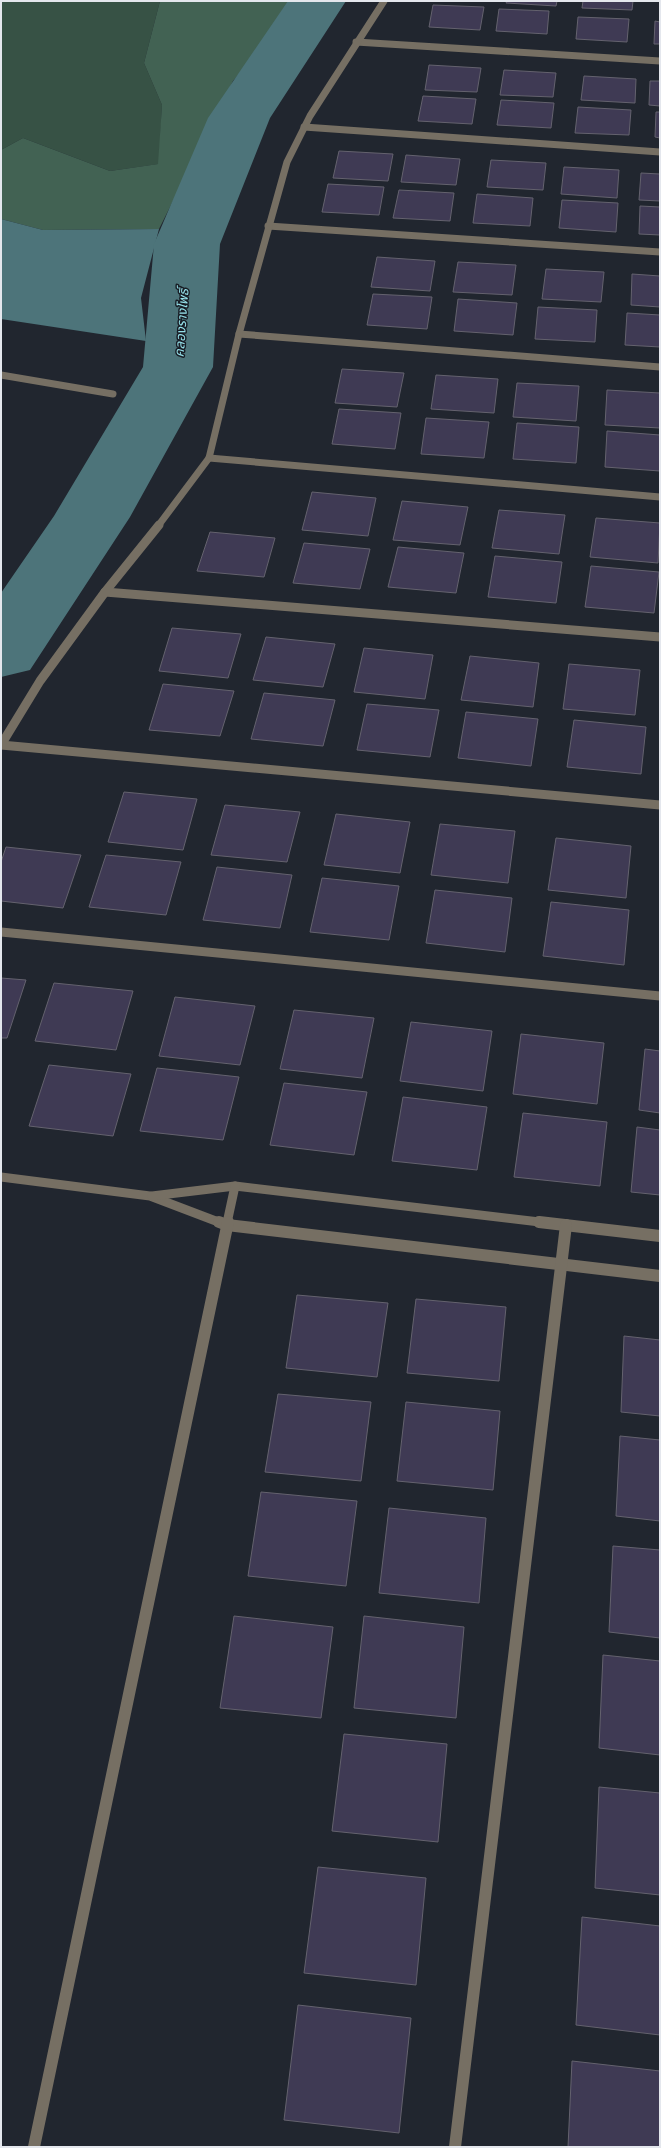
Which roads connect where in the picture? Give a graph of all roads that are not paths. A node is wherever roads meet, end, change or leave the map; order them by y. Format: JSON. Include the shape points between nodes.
{"nodes":[{"id":1,"x":384,"y":1,"type":"edge"},
{"id":2,"x":356,"y":42,"type":"junction"},
{"id":3,"x":660,"y":61,"type":"edge"},
{"id":4,"x":304,"y":126,"type":"junction"},
{"id":5,"x":660,"y":152,"type":"edge"},
{"id":6,"x":268,"y":226,"type":"junction"},
{"id":7,"x":660,"y":252,"type":"edge"},
{"id":8,"x":239,"y":334,"type":"junction"},
{"id":9,"x":660,"y":367,"type":"edge"},
{"id":10,"x":1,"y":375,"type":"edge"},
{"id":11,"x":113,"y":394,"type":"dead end"},
{"id":12,"x":209,"y":458,"type":"junction"},
{"id":13,"x":660,"y":497,"type":"edge"},
{"id":14,"x":105,"y":592,"type":"junction"},
{"id":15,"x":660,"y":637,"type":"edge"},
{"id":16,"x":1,"y":745,"type":"edge"},
{"id":17,"x":660,"y":805,"type":"edge"},
{"id":18,"x":1,"y":932,"type":"edge"},
{"id":19,"x":660,"y":996,"type":"edge"},
{"id":20,"x":1,"y":1177,"type":"edge"},
{"id":21,"x":235,"y":1186,"type":"junction"},
{"id":22,"x":150,"y":1196,"type":"junction"},
{"id":23,"x":226,"y":1225,"type":"junction"},
{"id":24,"x":566,"y":1225,"type":"junction"},
{"id":25,"x":660,"y":1236,"type":"edge"},
{"id":26,"x":562,"y":1263,"type":"junction"},
{"id":27,"x":660,"y":1276,"type":"edge"},
{"id":28,"x":34,"y":2147,"type":"edge"},
{"id":29,"x":455,"y":2147,"type":"edge"}],
"edges":[{"from":1,"to":2,"type":"street"},
{"from":2,"to":3,"type":"street"},
{"from":2,"to":4,"type":"street"},
{"from":4,"to":5,"type":"street"},
{"from":4,"to":6,"type":"street","via":[[287,162]]},
{"from":6,"to":7,"type":"street"},
{"from":6,"to":8,"type":"street"},
{"from":8,"to":9,"type":"street"},
{"from":8,"to":12,"type":"street"},
{"from":10,"to":11,"type":"street"},
{"from":12,"to":13,"type":"street"},
{"from":12,"to":14,"type":"street"},
{"from":14,"to":15,"type":"street"},
{"from":14,"to":16,"type":"street","via":[[40,681]]},
{"from":16,"to":17,"type":"street"},
{"from":18,"to":19,"type":"street"},
{"from":20,"to":22,"type":"street"},
{"from":21,"to":22,"type":"street"},
{"from":21,"to":23,"type":"street"},
{"from":21,"to":24,"type":"street"},
{"from":22,"to":23,"type":"street"},
{"from":23,"to":26,"type":"street"},
{"from":23,"to":28,"type":"street"},
{"from":24,"to":25,"type":"street"},
{"from":24,"to":26,"type":"street"},
{"from":26,"to":27,"type":"street"},
{"from":26,"to":29,"type":"street"}]}
